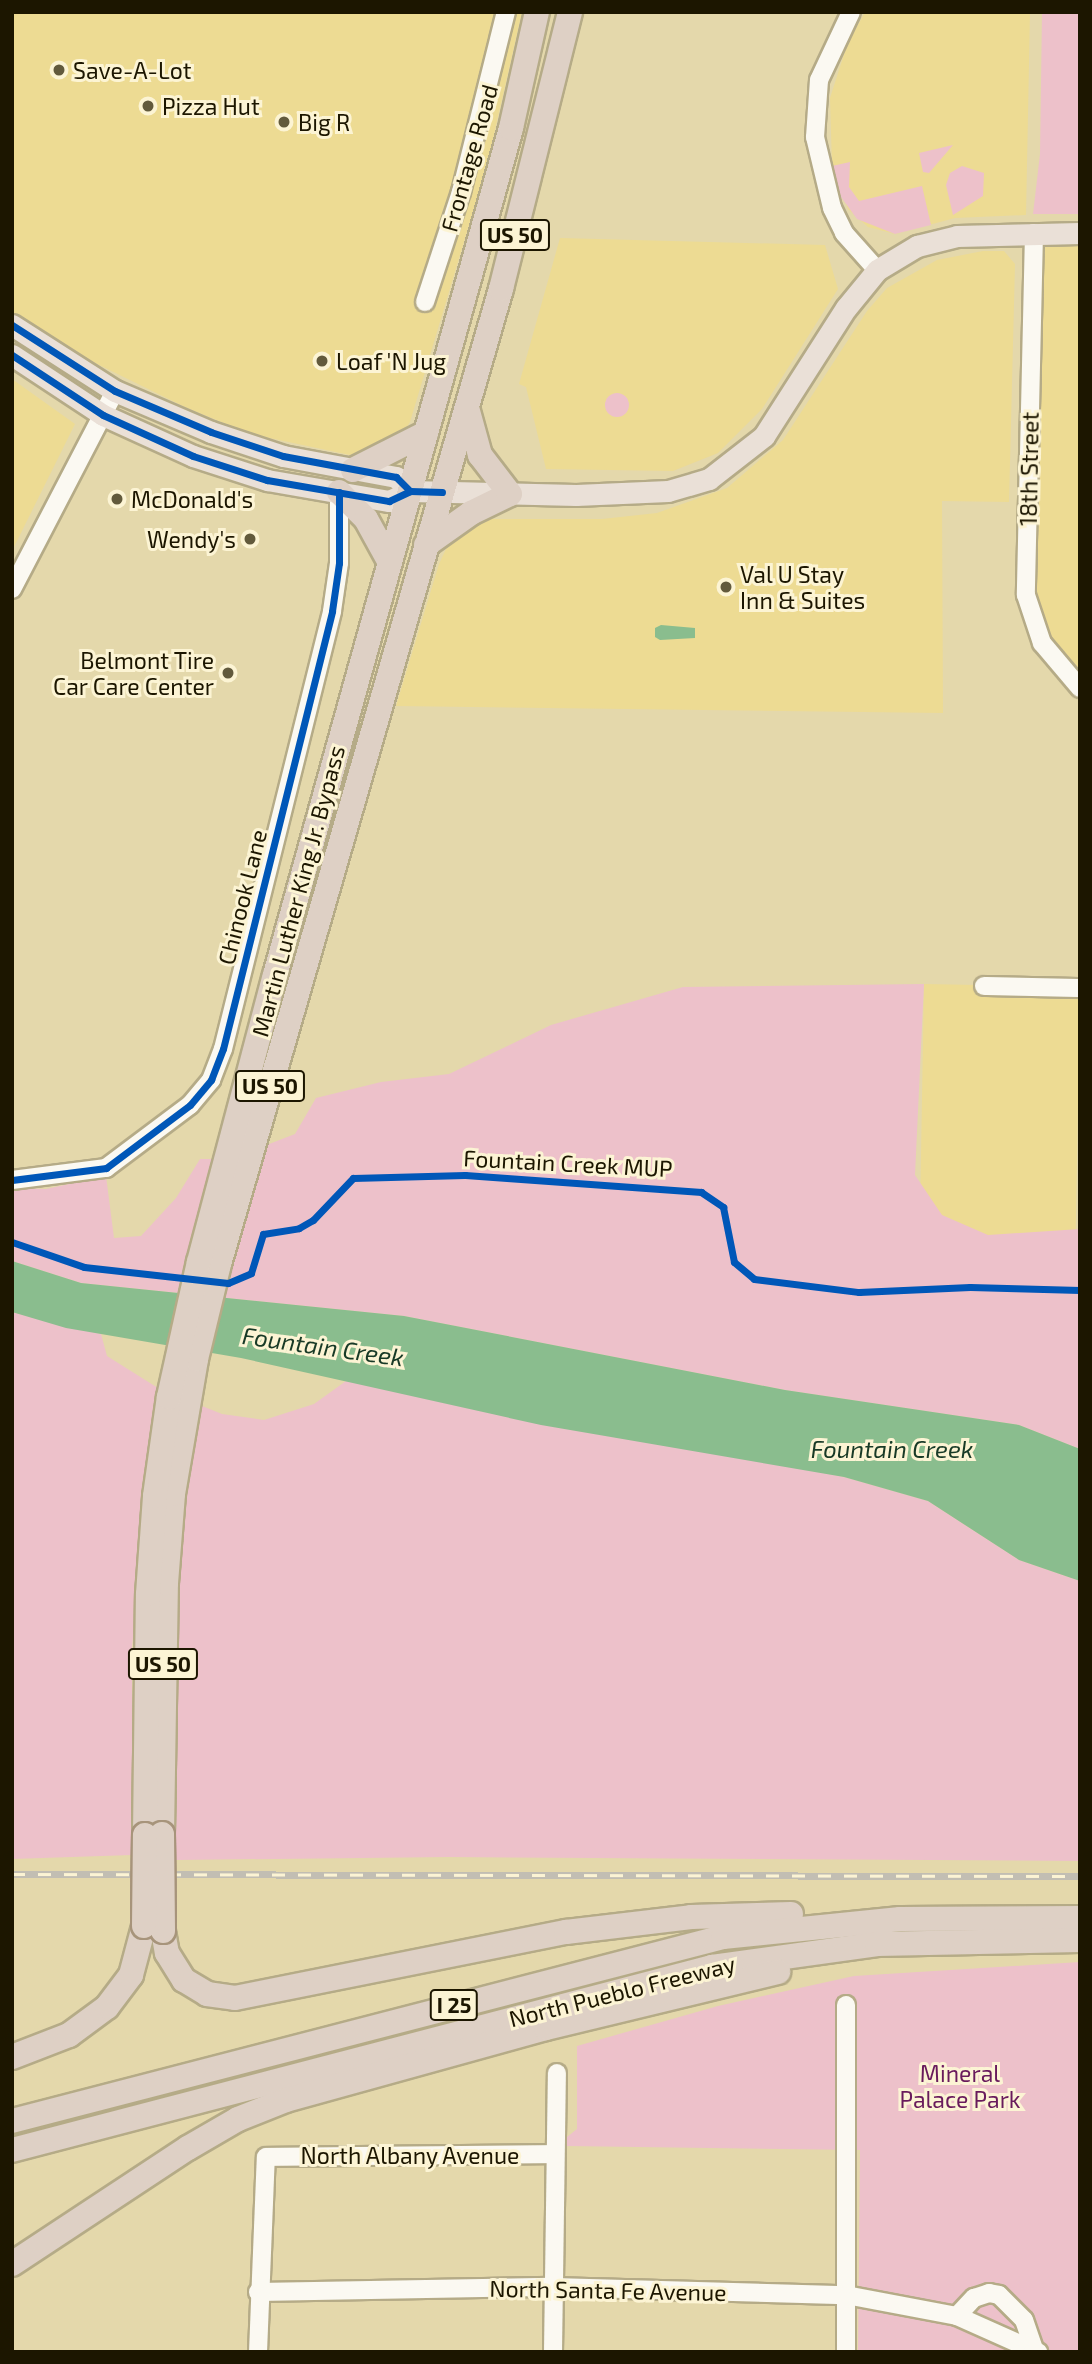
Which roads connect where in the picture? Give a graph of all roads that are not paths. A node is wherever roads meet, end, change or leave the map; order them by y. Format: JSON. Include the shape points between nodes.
{"nodes":[{"id":1,"x":506,"y":12,"type":"edge"},
{"id":2,"x":537,"y":12,"type":"edge"},
{"id":3,"x":570,"y":12,"type":"edge"},
{"id":4,"x":851,"y":12,"type":"edge"},
{"id":5,"x":1034,"y":233,"type":"junction"},
{"id":6,"x":1080,"y":233,"type":"edge"},
{"id":7,"x":877,"y":270,"type":"junction"},
{"id":8,"x":425,"y":302,"type":"dead end"},
{"id":9,"x":12,"y":325,"type":"edge"},
{"id":10,"x":12,"y":355,"type":"edge"},
{"id":11,"x":115,"y":391,"type":"junction"},
{"id":12,"x":467,"y":407,"type":"junction"},
{"id":13,"x":103,"y":415,"type":"junction"},
{"id":14,"x":426,"y":433,"type":"junction"},
{"id":15,"x":353,"y":470,"type":"junction"},
{"id":16,"x":410,"y":491,"type":"junction"},
{"id":17,"x":339,"y":492,"type":"junction"},
{"id":18,"x":442,"y":492,"type":"junction"},
{"id":19,"x":510,"y":494,"type":"junction"},
{"id":20,"x":426,"y":545,"type":"junction"},
{"id":21,"x":388,"y":561,"type":"junction"},
{"id":22,"x":12,"y":589,"type":"edge"},
{"id":23,"x":1080,"y":688,"type":"edge"},
{"id":24,"x":984,"y":986,"type":"dead end"},
{"id":25,"x":1080,"y":988,"type":"edge"},
{"id":26,"x":12,"y":1181,"type":"edge"},
{"id":27,"x":209,"y":1263,"type":"junction"},
{"id":28,"x":1080,"y":1918,"type":"edge"},
{"id":29,"x":901,"y":1919,"type":"junction"},
{"id":30,"x":153,"y":1928,"type":"junction"},
{"id":31,"x":1080,"y":1940,"type":"edge"},
{"id":32,"x":877,"y":1944,"type":"junction"},
{"id":33,"x":846,"y":2005,"type":"dead end"},
{"id":34,"x":12,"y":2057,"type":"edge"},
{"id":35,"x":557,"y":2073,"type":"dead end"},
{"id":36,"x":12,"y":2121,"type":"edge"},
{"id":37,"x":12,"y":2150,"type":"edge"},
{"id":38,"x":554,"y":2154,"type":"junction"},
{"id":39,"x":12,"y":2264,"type":"edge"},
{"id":40,"x":553,"y":2287,"type":"junction"},
{"id":41,"x":258,"y":2292,"type":"junction"},
{"id":42,"x":851,"y":2295,"type":"junction"},
{"id":43,"x":957,"y":2316,"type":"junction"},
{"id":44,"x":1036,"y":2351,"type":"edge"},
{"id":45,"x":258,"y":2352,"type":"edge"},
{"id":46,"x":553,"y":2352,"type":"edge"},
{"id":47,"x":846,"y":2352,"type":"edge"}],
"edges":[{"from":1,"to":8,"type":"street","name":"Frontage Road","via":[[461,192]]},
{"from":2,"to":14,"type":"highway","name":"Martin Luther King Jr. Bypass","number":"US 50","via":[[511,128]]},
{"from":3,"to":12,"type":"highway","name":"Martin Luther King Jr. Bypass","number":"US 50","via":[[546,123]]},
{"from":4,"to":7,"type":"street","via":[[819,80],[815,137],[832,208],[844,233]]},
{"from":5,"to":6,"type":"main road"},
{"from":5,"to":7,"type":"main road","via":[[957,236],[917,246]]},
{"from":5,"to":23,"type":"street","name":"18th Street","via":[[1026,595],[1042,643]]},
{"from":7,"to":19,"type":"main road","via":[[846,308],[764,436],[709,479],[668,491],[630,494]]},
{"from":9,"to":11,"type":"main road"},
{"from":10,"to":13,"type":"main road"},
{"from":11,"to":13,"type":"street"},
{"from":11,"to":15,"type":"main road","via":[[255,448]]},
{"from":12,"to":18,"type":"highway","name":"Martin Luther King Jr. Bypass","number":"US 50"},
{"from":12,"to":19,"type":"highway","via":[[480,455]]},
{"from":13,"to":17,"type":"main road","via":[[193,456],[267,480]]},
{"from":13,"to":22,"type":"street"},
{"from":14,"to":15,"type":"highway"},
{"from":14,"to":16,"type":"highway","name":"Martin Luther King Jr. Bypass","number":"US 50"},
{"from":15,"to":16,"type":"main road","via":[[396,477]]},
{"from":16,"to":17,"type":"main road","via":[[389,501]]},
{"from":16,"to":18,"type":"main road"},
{"from":16,"to":21,"type":"highway","name":"Martin Luther King Jr. Bypass","number":"US 50"},
{"from":17,"to":21,"type":"highway","via":[[366,519]]},
{"from":17,"to":26,"type":"street","name":"Chinook Lane","via":[[332,611],[223,1049],[211,1080],[190,1105],[106,1168]]},
{"from":18,"to":19,"type":"main road"},
{"from":18,"to":20,"type":"highway","name":"Martin Luther King Jr. Bypass","number":"US 50"},
{"from":19,"to":20,"type":"highway","via":[[471,513]]},
{"from":20,"to":27,"type":"highway","name":"Martin Luther King Jr. Bypass","number":"US 50"},
{"from":21,"to":27,"type":"highway","name":"Martin Luther King Jr. Bypass","number":"US 50"},
{"from":24,"to":25,"type":"street"},
{"from":27,"to":30,"type":"highway","name":"Martin Luther King Jr. Bypass","number":"US 50","bridge":true,"via":[[196,1359],[164,1495]]},
{"from":28,"to":29,"type":"highway","name":"North Pueblo Freeway","number":"I 25"},
{"from":29,"to":30,"type":"highway","via":[[732,1914],[637,1922],[235,1998],[207,1994],[184,1980]]},
{"from":29,"to":36,"type":"highway","name":"North Pueblo Freeway","number":"I 25","via":[[786,1927],[667,1949]]},
{"from":30,"to":34,"type":"highway","name":"Martin Luther King Jr. Bypass","number":"US 50","via":[[119,1993],[90,2022]]},
{"from":31,"to":32,"type":"highway","name":"North Pueblo Freeway","number":"I 25"},
{"from":32,"to":37,"type":"highway","name":"North Pueblo Freeway","number":"I 25","via":[[699,1970]]},
{"from":32,"to":39,"type":"highway","via":[[820,1966],[761,1975],[546,2028],[286,2100],[238,2119],[188,2148]]},
{"from":33,"to":42,"type":"street"},
{"from":35,"to":38,"type":"street"},
{"from":38,"to":40,"type":"street"},
{"from":38,"to":41,"type":"street","name":"North Albany Avenue","via":[[266,2157]]},
{"from":40,"to":41,"type":"street","name":"North Santa Fe Avenue"},
{"from":40,"to":42,"type":"street","name":"North Santa Fe Avenue"},
{"from":40,"to":46,"type":"street"},
{"from":41,"to":45,"type":"street"},
{"from":42,"to":43,"type":"street","name":"North Santa Fe Avenue"},
{"from":42,"to":47,"type":"street"},
{"from":43,"to":44,"type":"street","name":"North Santa Fe Avenue"},
{"from":43,"to":44,"type":"street","name":"North Santa Fe Avenue","via":[[974,2298],[989,2292],[999,2295],[1024,2320]]}]}
